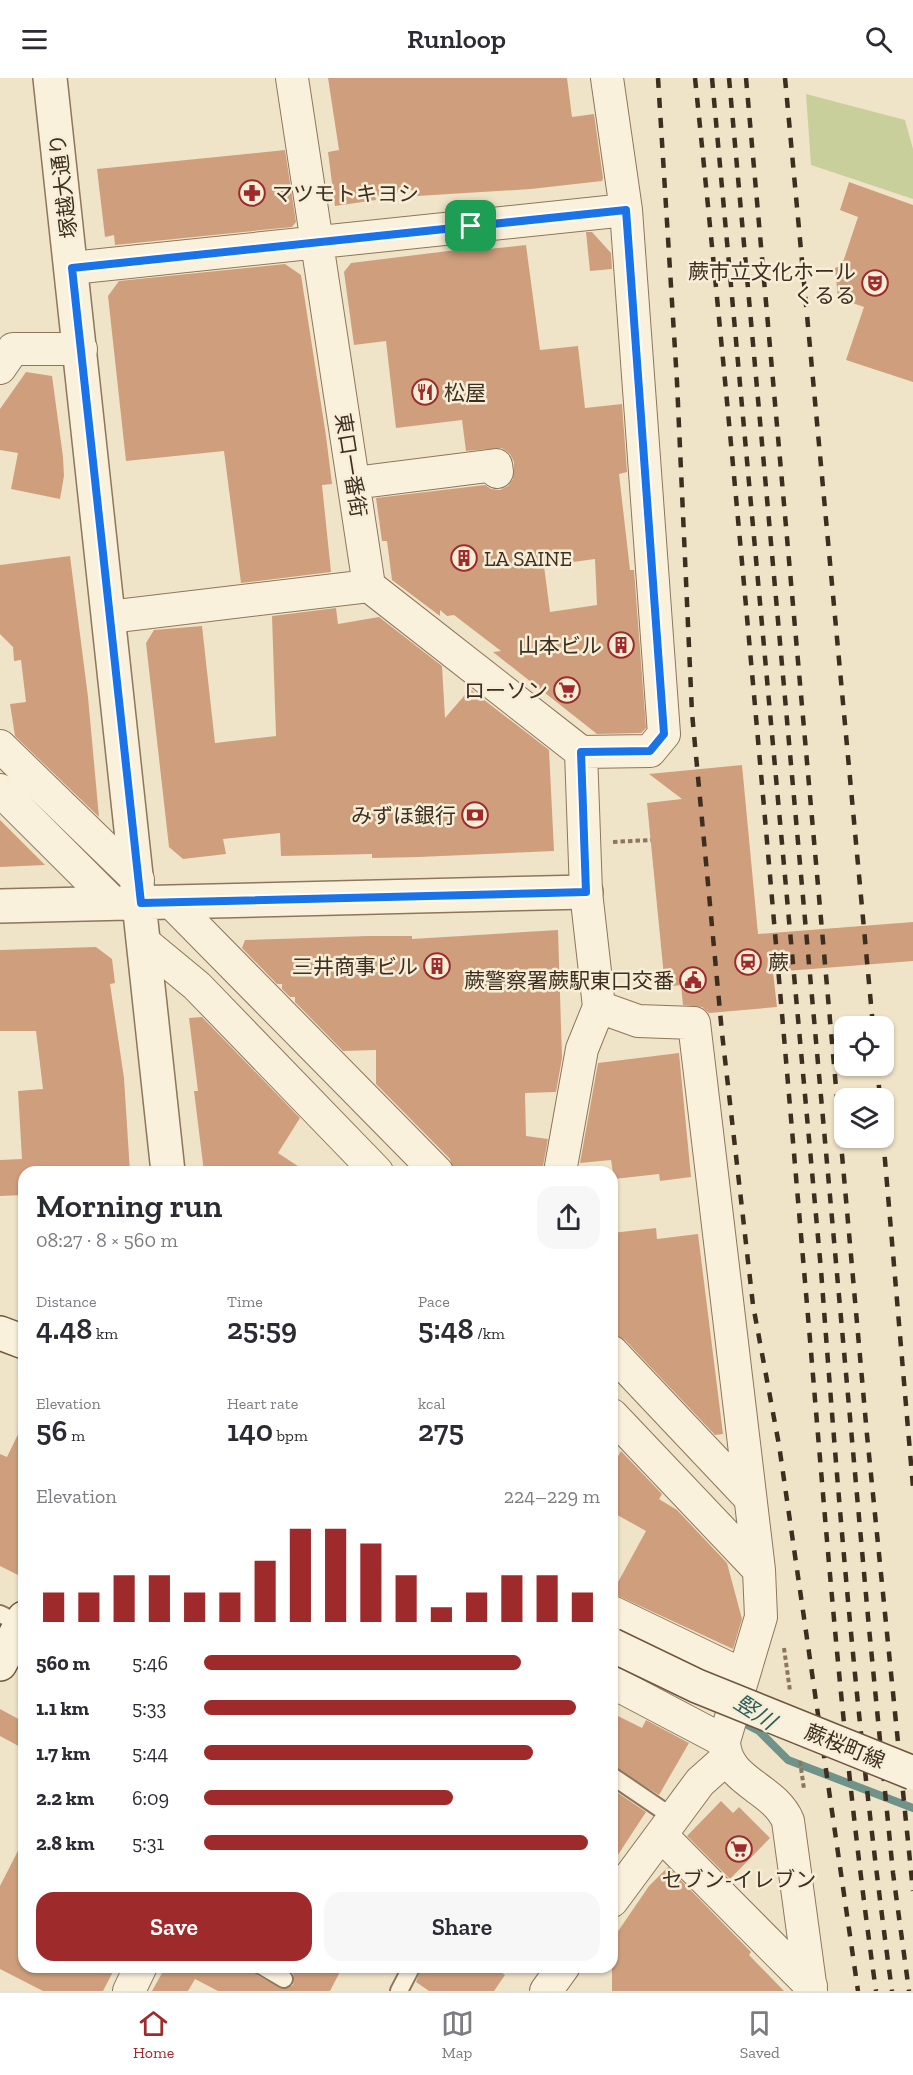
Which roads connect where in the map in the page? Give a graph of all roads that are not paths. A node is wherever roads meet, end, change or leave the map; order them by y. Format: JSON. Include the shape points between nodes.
{"nodes":[{"id":1,"x":50,"y":78,"type":"edge"},
{"id":2,"x":292,"y":78,"type":"edge"},
{"id":3,"x":608,"y":78,"type":"edge"},
{"id":4,"x":626,"y":210,"type":"junction"},
{"id":5,"x":317,"y":242,"type":"junction"},
{"id":6,"x":72,"y":268,"type":"junction"},
{"id":7,"x":81,"y":349,"type":"junction"},
{"id":8,"x":4,"y":351,"type":"edge"},
{"id":9,"x":497,"y":471,"type":"dead end"},
{"id":10,"x":354,"y":483,"type":"junction"},
{"id":11,"x":369,"y":586,"type":"junction"},
{"id":12,"x":109,"y":617,"type":"junction"},
{"id":13,"x":0,"y":746,"type":"edge"},
{"id":14,"x":581,"y":752,"type":"junction"},
{"id":15,"x":0,"y":790,"type":"edge"},
{"id":16,"x":586,"y":892,"type":"junction"},
{"id":17,"x":141,"y":897,"type":"junction"},
{"id":18,"x":0,"y":906,"type":"edge"},
{"id":19,"x":145,"y":943,"type":"junction"},
{"id":20,"x":599,"y":1007,"type":"junction"},
{"id":21,"x":167,"y":1166,"type":"edge"},
{"id":22,"x":372,"y":1166,"type":"edge"},
{"id":23,"x":431,"y":1166,"type":"edge"},
{"id":24,"x":561,"y":1166,"type":"edge"},
{"id":25,"x":0,"y":1333,"type":"edge"},
{"id":26,"x":18,"y":1340,"type":"edge"},
{"id":27,"x":618,"y":1358,"type":"edge"},
{"id":28,"x":618,"y":1421,"type":"edge"},
{"id":29,"x":748,"y":1496,"type":"junction"},
{"id":30,"x":759,"y":1570,"type":"junction"},
{"id":31,"x":618,"y":1615,"type":"edge"},
{"id":32,"x":15,"y":1619,"type":"edge"},
{"id":33,"x":618,"y":1648,"type":"edge"},
{"id":34,"x":0,"y":1664,"type":"edge"},
{"id":35,"x":742,"y":1675,"type":"junction"},
{"id":36,"x":618,"y":1686,"type":"edge"},
{"id":37,"x":725,"y":1749,"type":"junction"},
{"id":38,"x":913,"y":1773,"type":"edge"},
{"id":39,"x":618,"y":1782,"type":"edge"},
{"id":40,"x":667,"y":1827,"type":"junction"},
{"id":41,"x":618,"y":1885,"type":"edge"},
{"id":42,"x":138,"y":1973,"type":"edge"},
{"id":43,"x":274,"y":1973,"type":"edge"},
{"id":44,"x":408,"y":1973,"type":"edge"},
{"id":45,"x":559,"y":1973,"type":"edge"},
{"id":46,"x":285,"y":1979,"type":"dead end"},
{"id":47,"x":811,"y":1989,"type":"edge"},
{"id":48,"x":129,"y":1991,"type":"edge"},
{"id":49,"x":399,"y":1991,"type":"edge"},
{"id":50,"x":546,"y":1991,"type":"edge"}],
"edges":[{"from":1,"to":6,"type":"street","name":"塚越大通り"},
{"from":2,"to":5,"type":"street","name":"東口一番街"},
{"from":3,"to":4,"type":"street"},
{"from":4,"to":5,"type":"street"},
{"from":4,"to":14,"type":"street","via":[[664,734],[650,751]]},
{"from":5,"to":6,"type":"street"},
{"from":5,"to":10,"type":"street","name":"東口一番街"},
{"from":6,"to":7,"type":"street","name":"塚越大通り"},
{"from":7,"to":8,"type":"street"},
{"from":7,"to":12,"type":"street","name":"塚越大通り"},
{"from":9,"to":10,"type":"street","via":[[496,465]]},
{"from":10,"to":11,"type":"street","name":"東口一番街"},
{"from":11,"to":12,"type":"street"},
{"from":11,"to":14,"type":"street"},
{"from":12,"to":17,"type":"street","name":"塚越大通り"},
{"from":13,"to":17,"type":"street"},
{"from":14,"to":16,"type":"street"},
{"from":15,"to":17,"type":"street"},
{"from":16,"to":17,"type":"street"},
{"from":16,"to":20,"type":"street"},
{"from":17,"to":18,"type":"street"},
{"from":17,"to":19,"type":"street","name":"塚越大通り"},
{"from":17,"to":23,"type":"street"},
{"from":19,"to":21,"type":"street","name":"塚越大通り"},
{"from":19,"to":22,"type":"street","via":[[197,986]]},
{"from":20,"to":24,"type":"street","via":[[582,1049]]},
{"from":20,"to":29,"type":"street","via":[[638,1021],[694,1023]]},
{"from":25,"to":26,"type":"street"},
{"from":27,"to":29,"type":"street"},
{"from":28,"to":30,"type":"street"},
{"from":29,"to":30,"type":"street"},
{"from":30,"to":35,"type":"street","via":[[761,1617]]},
{"from":31,"to":35,"type":"street"},
{"from":32,"to":34,"type":"street"},
{"from":33,"to":38,"type":"street","name":"蕨桜町線","bridge":true,"via":[[697,1686]]},
{"from":35,"to":37,"type":"street"},
{"from":36,"to":37,"type":"street"},
{"from":37,"to":40,"type":"street"},
{"from":37,"to":47,"type":"street","via":[[738,1774],[777,1803],[788,1821]]},
{"from":39,"to":40,"type":"lane"},
{"from":40,"to":41,"type":"street"},
{"from":40,"to":47,"type":"street"},
{"from":42,"to":48,"type":"street"},
{"from":43,"to":46,"type":"lane"},
{"from":44,"to":49,"type":"lane"},
{"from":45,"to":50,"type":"street"}]}
